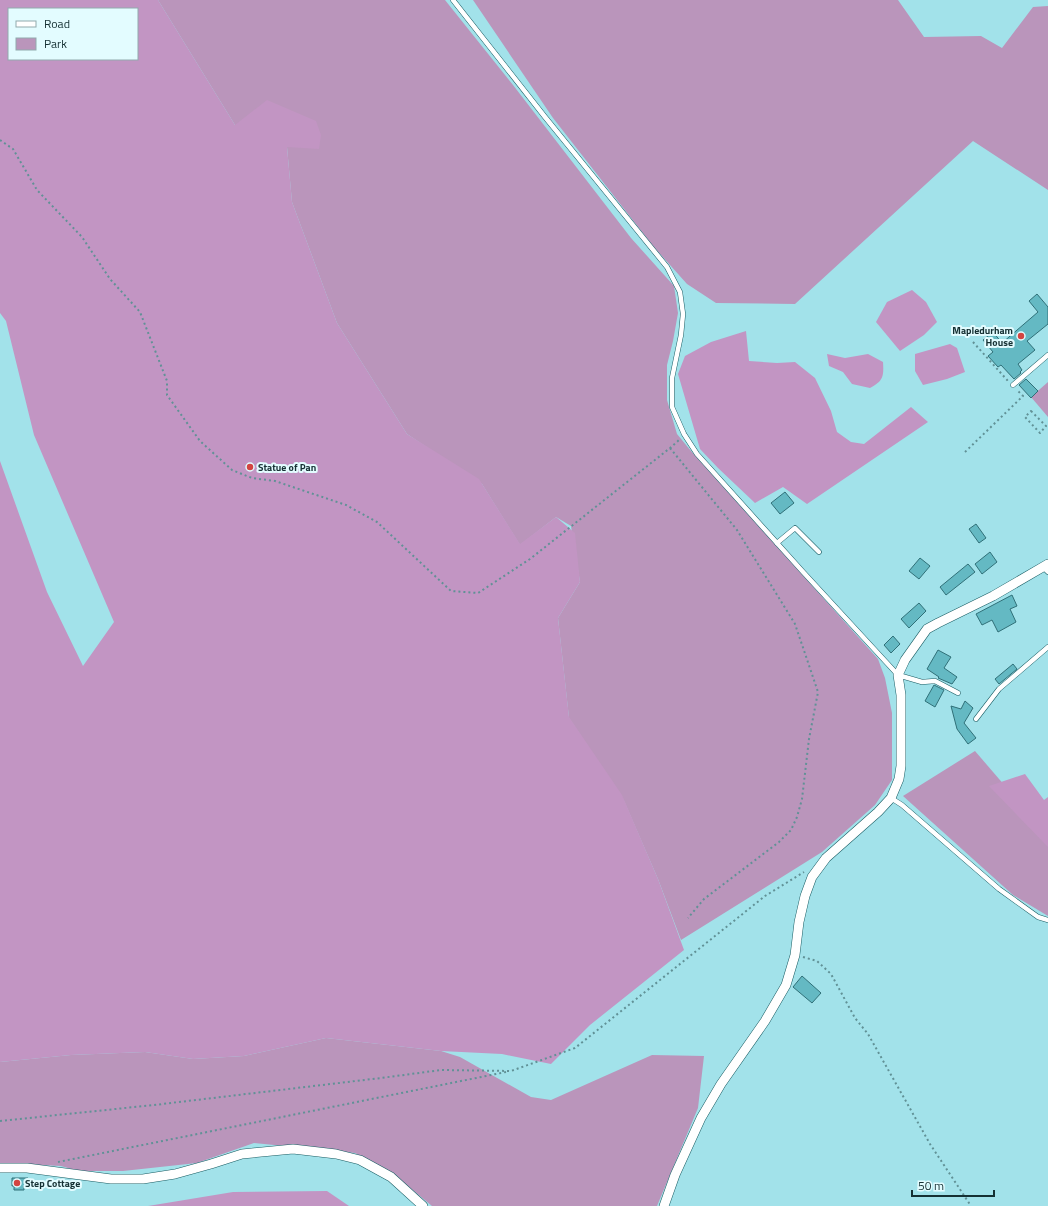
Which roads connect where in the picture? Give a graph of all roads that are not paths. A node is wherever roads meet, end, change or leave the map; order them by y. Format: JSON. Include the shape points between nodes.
{"nodes":[{"id":1,"x":453,"y":0,"type":"edge"},
{"id":2,"x":1048,"y":355,"type":"edge"},
{"id":3,"x":1013,"y":386,"type":"road end"},
{"id":4,"x":777,"y":543,"type":"junction"},
{"id":5,"x":819,"y":552,"type":"dead end"},
{"id":6,"x":1047,"y":568,"type":"edge"},
{"id":7,"x":1048,"y":647,"type":"edge"},
{"id":8,"x":898,"y":675,"type":"junction"},
{"id":9,"x":958,"y":693,"type":"dead end"},
{"id":10,"x":976,"y":719,"type":"dead end"},
{"id":11,"x":890,"y":798,"type":"junction"},
{"id":12,"x":1048,"y":920,"type":"edge"},
{"id":13,"x":0,"y":1168,"type":"edge"},
{"id":14,"x":423,"y":1206,"type":"edge"},
{"id":15,"x":664,"y":1206,"type":"edge"}],
"edges":[{"from":1,"to":4,"type":"lane","via":[[544,117],[667,267],[680,292],[683,314],[672,378],[672,407],[684,434],[697,454]]},
{"from":2,"to":3,"type":"lane"},
{"from":4,"to":5,"type":"lane","via":[[794,528]]},
{"from":4,"to":8,"type":"lane"},
{"from":6,"to":8,"type":"street","via":[[927,629]]},
{"from":7,"to":10,"type":"lane","via":[[1000,689]]},
{"from":8,"to":9,"type":"lane","via":[[922,682],[935,681]]},
{"from":8,"to":11,"type":"street","via":[[901,695],[901,766],[899,779]]},
{"from":11,"to":12,"type":"lane","via":[[902,805],[999,889]]},
{"from":11,"to":15,"type":"street","via":[[878,812],[826,858],[812,877],[805,896],[795,955],[786,985],[768,1016],[720,1084],[701,1118]]},
{"from":13,"to":14,"type":"street","via":[[27,1168],[111,1179],[144,1179],[175,1174],[242,1154],[293,1149],[336,1154],[360,1160],[391,1177]]}]}
